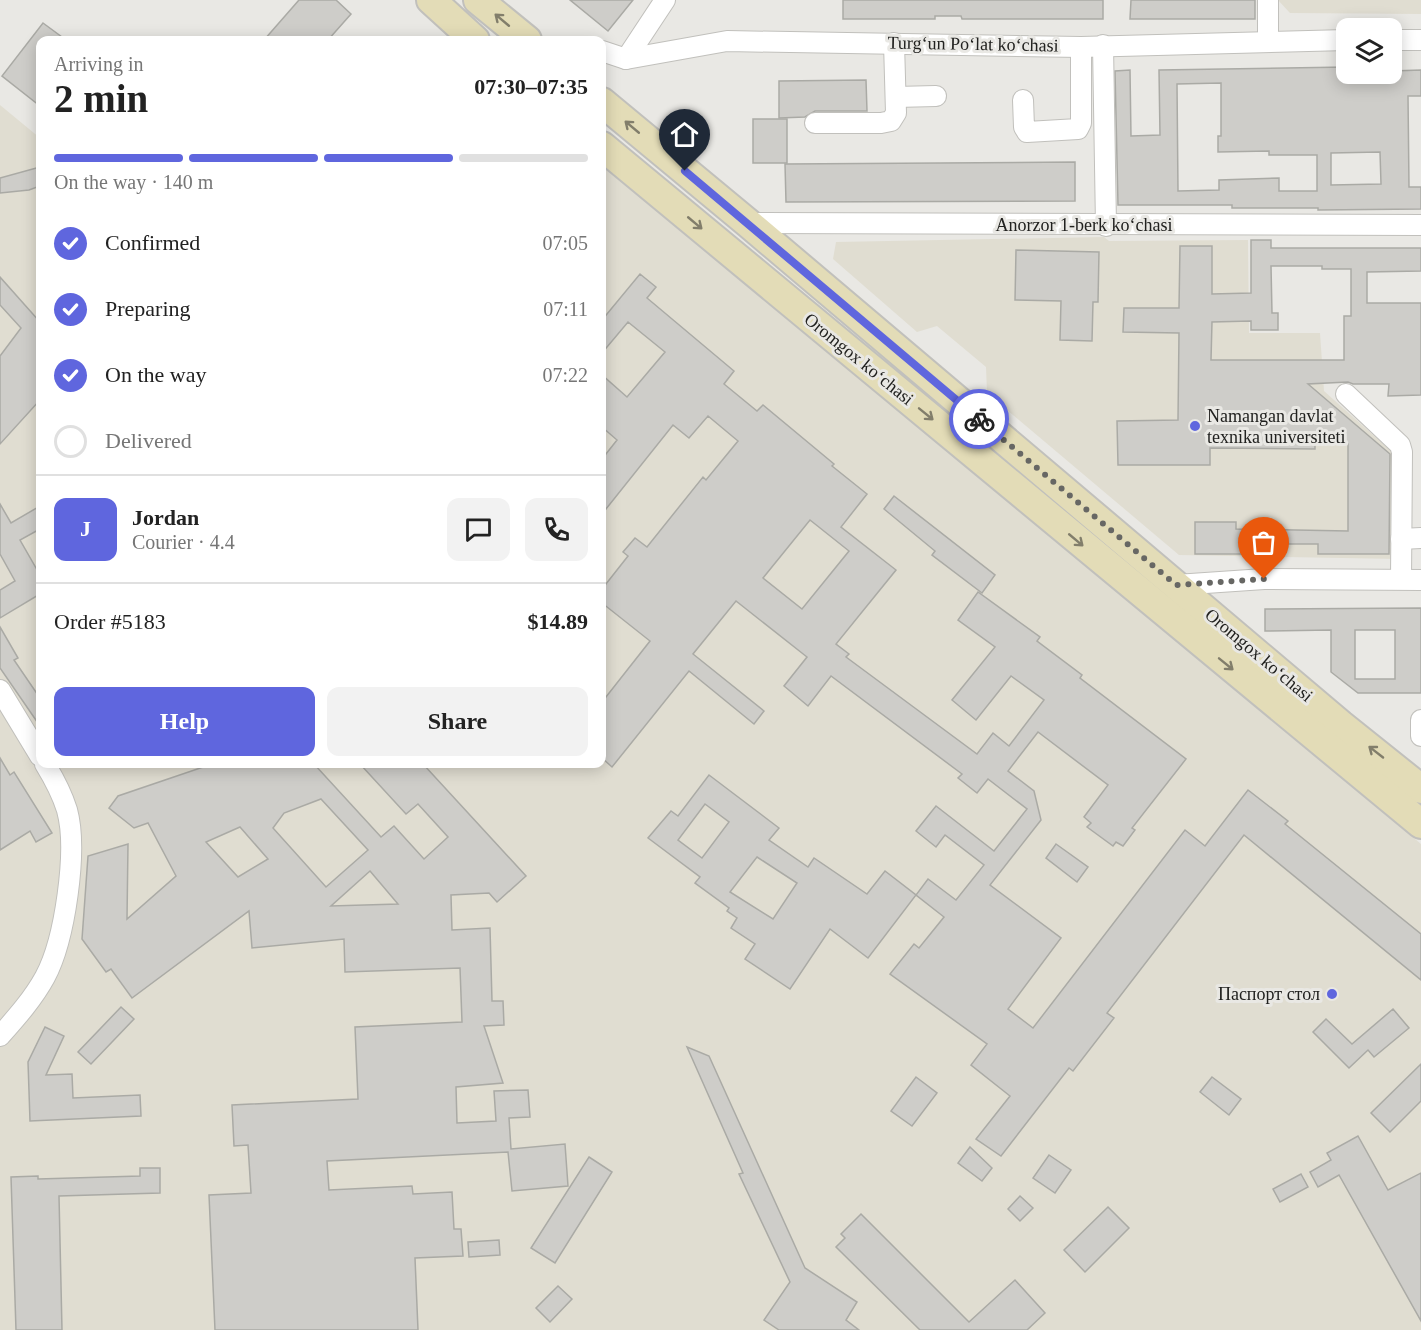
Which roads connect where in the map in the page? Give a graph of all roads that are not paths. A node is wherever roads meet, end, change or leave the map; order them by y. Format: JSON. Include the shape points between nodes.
{"nodes":[{"id":1,"x":431,"y":0,"type":"edge"},
{"id":2,"x":478,"y":0,"type":"edge"},
{"id":3,"x":1268,"y":0,"type":"edge"},
{"id":4,"x":661,"y":2,"type":"edge"},
{"id":5,"x":472,"y":36,"type":"edge"},
{"id":6,"x":522,"y":36,"type":"edge"},
{"id":7,"x":1336,"y":40,"type":"edge"},
{"id":8,"x":1402,"y":40,"type":"edge"},
{"id":9,"x":1421,"y":40,"type":"edge"},
{"id":10,"x":1268,"y":42,"type":"junction"},
{"id":11,"x":894,"y":43,"type":"junction"},
{"id":12,"x":1103,"y":45,"type":"junction"},
{"id":13,"x":1081,"y":46,"type":"junction"},
{"id":14,"x":606,"y":52,"type":"edge"},
{"id":15,"x":626,"y":58,"type":"junction"},
{"id":16,"x":936,"y":96,"type":"dead end"},
{"id":17,"x":896,"y":97,"type":"junction"},
{"id":18,"x":1023,"y":100,"type":"dead end"},
{"id":19,"x":606,"y":105,"type":"edge"},
{"id":20,"x":815,"y":123,"type":"dead end"},
{"id":21,"x":606,"y":149,"type":"edge"},
{"id":22,"x":748,"y":223,"type":"junction"},
{"id":23,"x":1421,"y":225,"type":"edge"},
{"id":24,"x":1106,"y":226,"type":"junction"},
{"id":25,"x":1346,"y":394,"type":"dead end"},
{"id":26,"x":1421,"y":538,"type":"edge"},
{"id":27,"x":1401,"y":539,"type":"junction"},
{"id":28,"x":1401,"y":579,"type":"junction"},
{"id":29,"x":1421,"y":580,"type":"edge"},
{"id":30,"x":1176,"y":585,"type":"junction"},
{"id":31,"x":1151,"y":602,"type":"junction"},
{"id":32,"x":0,"y":690,"type":"edge"},
{"id":33,"x":1420,"y":720,"type":"edge"},
{"id":34,"x":1421,"y":736,"type":"edge"},
{"id":35,"x":36,"y":749,"type":"edge"},
{"id":36,"x":47,"y":768,"type":"edge"},
{"id":37,"x":1415,"y":776,"type":"edge"},
{"id":38,"x":1381,"y":793,"type":"junction"},
{"id":39,"x":1421,"y":824,"type":"edge"},
{"id":40,"x":0,"y":1036,"type":"edge"}],
"edges":[{"from":1,"to":5,"type":"main road"},
{"from":6,"to":2,"type":"main road","one_way":true},
{"from":3,"to":10,"type":"street"},
{"from":4,"to":15,"type":"street"},
{"from":7,"to":10,"type":"street","name":"Turgʻun Poʻlat koʻchasi"},
{"from":8,"to":9,"type":"street"},
{"from":10,"to":12,"type":"street","name":"Turgʻun Poʻlat koʻchasi"},
{"from":11,"to":13,"type":"street","name":"Turgʻun Poʻlat koʻchasi"},
{"from":11,"to":15,"type":"street","name":"Turgʻun Poʻlat koʻchasi","via":[[727,41]]},
{"from":11,"to":17,"type":"street"},
{"from":12,"to":13,"type":"street","name":"Turgʻun Poʻlat koʻchasi"},
{"from":12,"to":24,"type":"street"},
{"from":13,"to":18,"type":"street","via":[[1078,129],[1027,132]]},
{"from":14,"to":15,"type":"street","name":"Turgʻun Poʻlat koʻchasi"},
{"from":16,"to":17,"type":"street"},
{"from":17,"to":20,"type":"street","via":[[896,113],[891,121]]},
{"from":22,"to":19,"type":"main road","name":"Oromgox ko‘chasi","one_way":true},
{"from":21,"to":31,"type":"main road","name":"Oromgox ko‘chasi","one_way":true},
{"from":22,"to":24,"type":"street","name":"Anorzor 1-berk koʻchasi"},
{"from":22,"to":30,"type":"main road","name":"Oromgox ko‘chasi"},
{"from":23,"to":24,"type":"street","name":"Anorzor 1-berk koʻchasi"},
{"from":25,"to":27,"type":"street","via":[[1400,445]]},
{"from":26,"to":27,"type":"street"},
{"from":27,"to":28,"type":"street"},
{"from":28,"to":29,"type":"street"},
{"from":28,"to":30,"type":"street","via":[[1264,579]]},
{"from":30,"to":31,"type":"street"},
{"from":37,"to":30,"type":"main road","name":"Oromgox ko‘chasi","one_way":true,"via":[[1341,725]]},
{"from":31,"to":38,"type":"main road","name":"Oromgox ko‘chasi","one_way":true},
{"from":32,"to":35,"type":"street"},
{"from":33,"to":34,"type":"street"},
{"from":36,"to":40,"type":"street","via":[[67,810],[72,854],[68,891],[46,976]]},
{"from":37,"to":38,"type":"street"},
{"from":38,"to":39,"type":"main road","name":"Oromgox ko‘chasi"}]}
